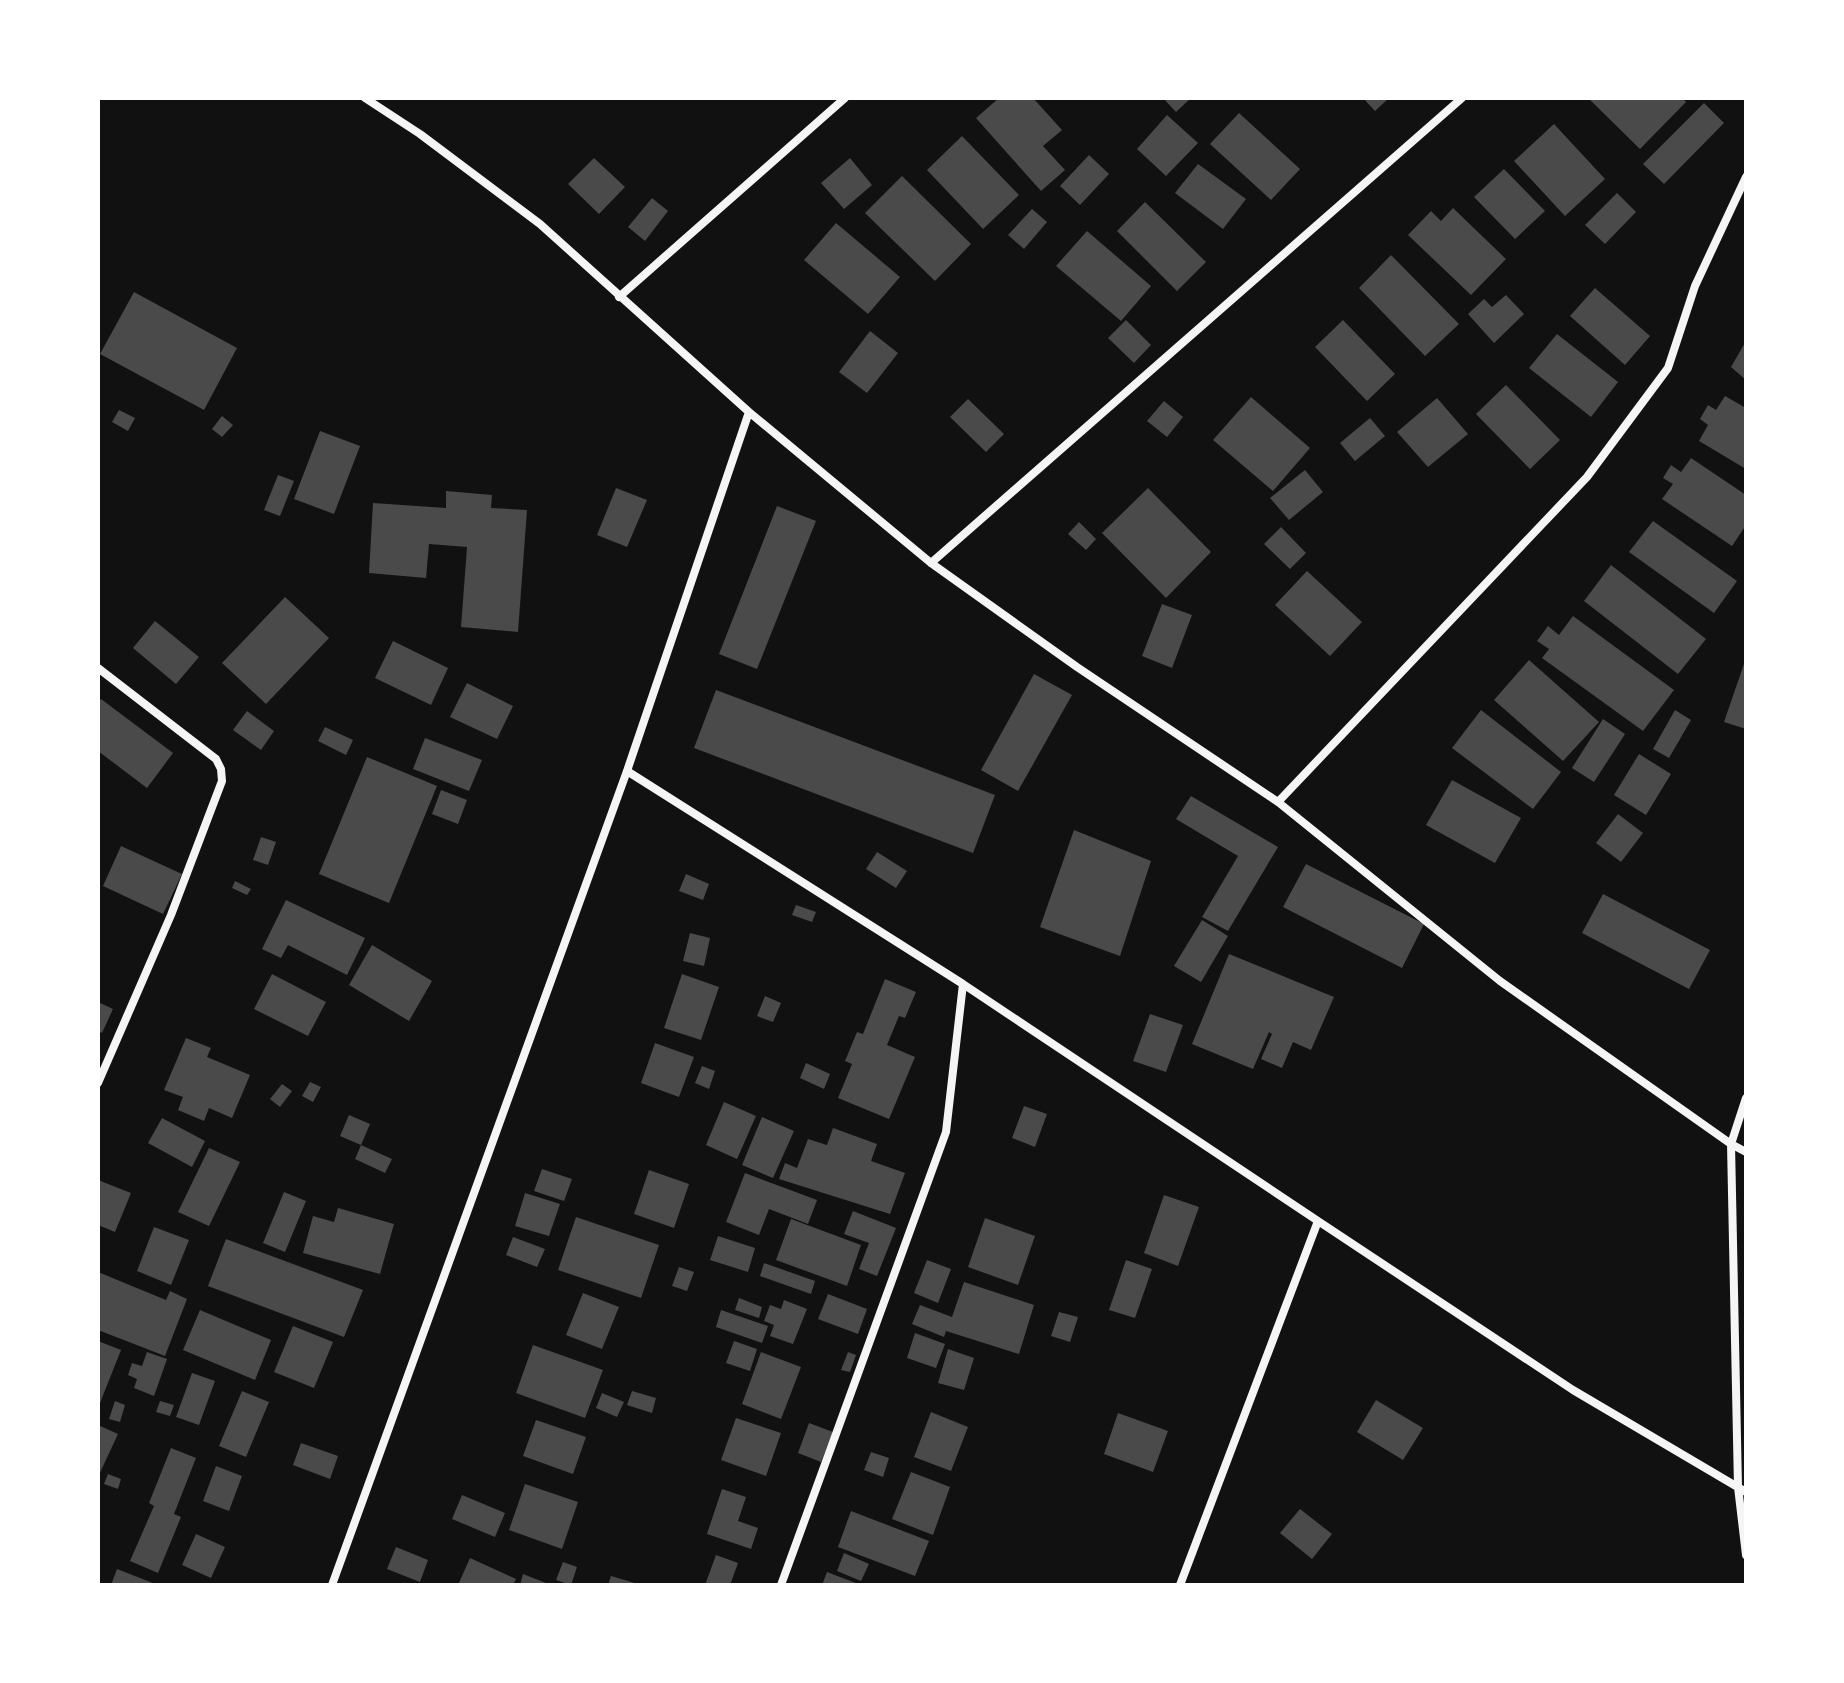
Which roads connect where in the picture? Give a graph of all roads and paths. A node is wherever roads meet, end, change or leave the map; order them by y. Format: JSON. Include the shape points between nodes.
{"nodes":[{"id":1,"x":365,"y":98,"type":"edge"},
{"id":2,"x":845,"y":98,"type":"edge"},
{"id":3,"x":1462,"y":98,"type":"edge"},
{"id":4,"x":1746,"y":177,"type":"edge"},
{"id":5,"x":619,"y":297,"type":"junction"},
{"id":6,"x":749,"y":412,"type":"junction"},
{"id":7,"x":931,"y":563,"type":"junction"},
{"id":8,"x":98,"y":668,"type":"edge"},
{"id":9,"x":627,"y":771,"type":"junction"},
{"id":10,"x":1278,"y":802,"type":"junction"},
{"id":11,"x":963,"y":984,"type":"junction"},
{"id":12,"x":98,"y":1083,"type":"edge"},
{"id":13,"x":1746,"y":1098,"type":"edge"},
{"id":14,"x":1731,"y":1144,"type":"junction"},
{"id":15,"x":1746,"y":1152,"type":"edge"},
{"id":16,"x":1318,"y":1221,"type":"junction"},
{"id":17,"x":1742,"y":1490,"type":"edge"},
{"id":18,"x":1746,"y":1555,"type":"edge"},
{"id":19,"x":332,"y":1585,"type":"edge"},
{"id":20,"x":781,"y":1585,"type":"edge"},
{"id":21,"x":1180,"y":1585,"type":"edge"}],
"edges":[{"from":1,"to":5,"type":"street","via":[[540,224]]},
{"from":2,"to":5,"type":"street"},
{"from":3,"to":7,"type":"street"},
{"from":4,"to":10,"type":"street","via":[[1695,286],[1668,368],[1587,477]]},
{"from":5,"to":6,"type":"street"},
{"from":6,"to":7,"type":"street"},
{"from":6,"to":9,"type":"street"},
{"from":7,"to":10,"type":"street"},
{"from":8,"to":12,"type":"street","via":[[216,759],[222,781]]},
{"from":9,"to":11,"type":"street"},
{"from":9,"to":19,"type":"street"},
{"from":10,"to":14,"type":"street","via":[[1500,981]]},
{"from":11,"to":16,"type":"street"},
{"from":11,"to":20,"type":"street","via":[[946,1132]]},
{"from":13,"to":14,"type":"street"},
{"from":14,"to":15,"type":"street"},
{"from":14,"to":17,"type":"street"},
{"from":16,"to":17,"type":"street","via":[[1573,1390]]},
{"from":16,"to":21,"type":"street"},
{"from":17,"to":18,"type":"street"}]}
